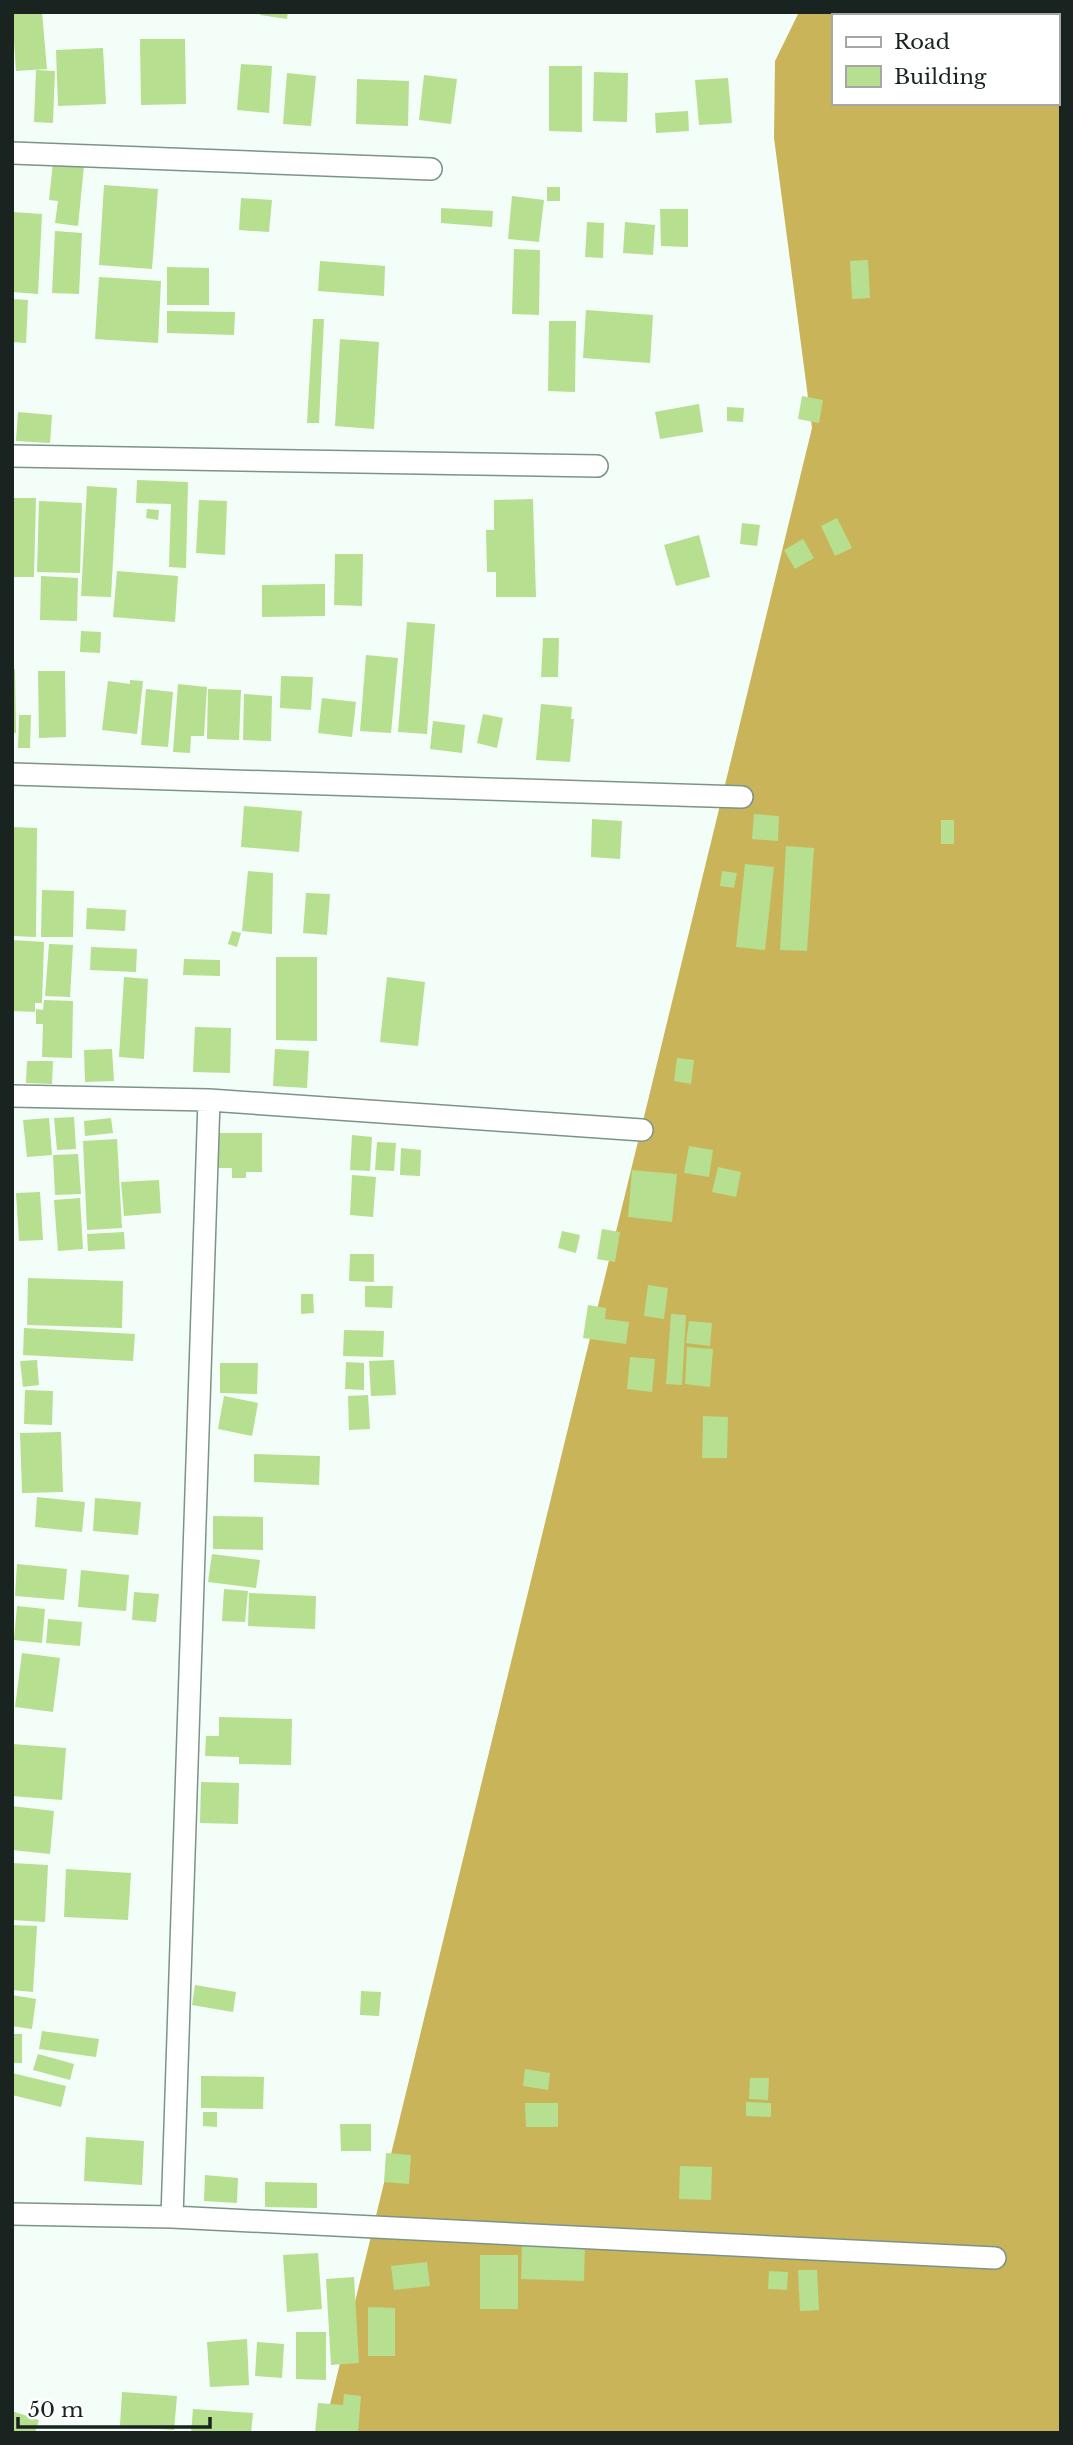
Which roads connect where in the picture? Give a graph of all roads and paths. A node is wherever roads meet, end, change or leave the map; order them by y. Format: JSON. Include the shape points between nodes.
{"nodes":[{"id":1,"x":12,"y":153,"type":"edge"},
{"id":2,"x":431,"y":169,"type":"dead end"},
{"id":3,"x":12,"y":456,"type":"edge"},
{"id":4,"x":597,"y":466,"type":"dead end"},
{"id":5,"x":12,"y":774,"type":"edge"},
{"id":6,"x":742,"y":797,"type":"dead end"},
{"id":7,"x":12,"y":1096,"type":"edge"},
{"id":8,"x":209,"y":1100,"type":"junction"},
{"id":9,"x":642,"y":1130,"type":"dead end"},
{"id":10,"x":12,"y":2214,"type":"edge"},
{"id":11,"x":172,"y":2217,"type":"junction"},
{"id":12,"x":995,"y":2258,"type":"dead end"}],
"edges":[{"from":1,"to":2,"type":"street"},
{"from":3,"to":4,"type":"street"},
{"from":5,"to":6,"type":"street"},
{"from":7,"to":8,"type":"street"},
{"from":8,"to":9,"type":"street"},
{"from":8,"to":11,"type":"street"},
{"from":10,"to":11,"type":"street"},
{"from":11,"to":12,"type":"street"}]}
